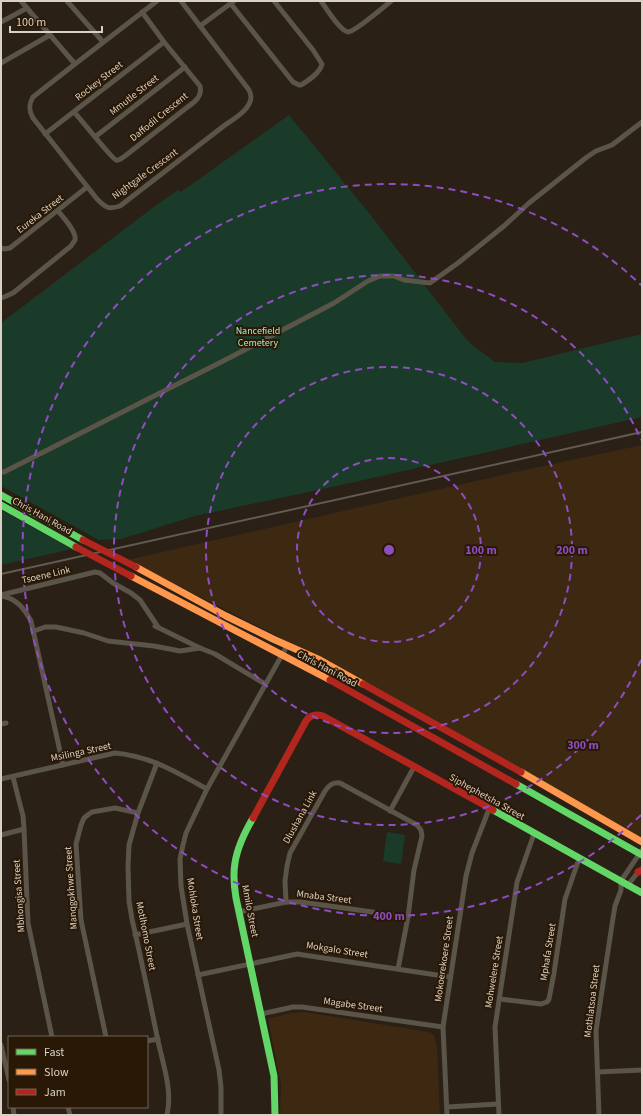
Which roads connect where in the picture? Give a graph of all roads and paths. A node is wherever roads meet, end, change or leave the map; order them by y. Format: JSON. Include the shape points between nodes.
{"nodes":[{"id":1,"x":21,"y":1,"type":"edge"},
{"id":2,"x":67,"y":1,"type":"edge"},
{"id":3,"x":157,"y":1,"type":"edge"},
{"id":4,"x":181,"y":1,"type":"edge"},
{"id":5,"x":274,"y":1,"type":"edge"},
{"id":6,"x":321,"y":1,"type":"edge"},
{"id":7,"x":392,"y":1,"type":"edge"},
{"id":8,"x":233,"y":2,"type":"edge"},
{"id":9,"x":27,"y":8,"type":"junction"},
{"id":10,"x":142,"y":12,"type":"junction"},
{"id":11,"x":1,"y":22,"type":"edge"},
{"id":12,"x":200,"y":26,"type":"junction"},
{"id":13,"x":50,"y":35,"type":"junction"},
{"id":14,"x":103,"y":42,"type":"junction"},
{"id":15,"x":164,"y":42,"type":"junction"},
{"id":16,"x":1,"y":63,"type":"edge"},
{"id":17,"x":75,"y":64,"type":"junction"},
{"id":18,"x":185,"y":67,"type":"junction"},
{"id":19,"x":74,"y":112,"type":"junction"},
{"id":20,"x":642,"y":122,"type":"edge"},
{"id":21,"x":45,"y":134,"type":"junction"},
{"id":22,"x":96,"y":137,"type":"junction"},
{"id":23,"x":87,"y":187,"type":"junction"},
{"id":24,"x":58,"y":211,"type":"junction"},
{"id":25,"x":1,"y":248,"type":"edge"},
{"id":26,"x":1,"y":298,"type":"edge"},
{"id":27,"x":1,"y":472,"type":"edge"},
{"id":28,"x":1,"y":495,"type":"edge"},
{"id":29,"x":1,"y":505,"type":"edge"},
{"id":30,"x":1,"y":596,"type":"edge"},
{"id":31,"x":34,"y":631,"type":"junction"},
{"id":32,"x":287,"y":646,"type":"junction"},
{"id":33,"x":200,"y":648,"type":"junction"},
{"id":34,"x":282,"y":656,"type":"junction"},
{"id":35,"x":265,"y":684,"type":"junction"},
{"id":36,"x":323,"y":716,"type":"joint"},
{"id":37,"x":157,"y":763,"type":"junction"},
{"id":38,"x":63,"y":765,"type":"junction"},
{"id":39,"x":414,"y":767,"type":"junction"},
{"id":40,"x":13,"y":776,"type":"junction"},
{"id":41,"x":1,"y":780,"type":"edge"},
{"id":42,"x":207,"y":789,"type":"junction"},
{"id":43,"x":489,"y":809,"type":"junction"},
{"id":44,"x":390,"y":811,"type":"junction"},
{"id":45,"x":138,"y":813,"type":"junction"},
{"id":46,"x":24,"y":829,"type":"junction"},
{"id":47,"x":534,"y":834,"type":"junction"},
{"id":48,"x":1,"y":835,"type":"edge"},
{"id":49,"x":642,"y":842,"type":"edge"},
{"id":50,"x":641,"y":853,"type":"edge"},
{"id":51,"x":579,"y":859,"type":"junction"},
{"id":52,"x":641,"y":870,"type":"edge"},
{"id":53,"x":621,"y":881,"type":"junction"},
{"id":54,"x":628,"y":885,"type":"junction"},
{"id":55,"x":621,"y":890,"type":"junction"},
{"id":56,"x":642,"y":893,"type":"edge"},
{"id":57,"x":286,"y":902,"type":"junction"},
{"id":58,"x":239,"y":912,"type":"junction"},
{"id":59,"x":408,"y":917,"type":"junction"},
{"id":60,"x":187,"y":924,"type":"junction"},
{"id":61,"x":136,"y":935,"type":"junction"},
{"id":62,"x":250,"y":963,"type":"junction"},
{"id":63,"x":398,"y":969,"type":"junction"},
{"id":64,"x":198,"y":975,"type":"junction"},
{"id":65,"x":450,"y":977,"type":"junction"},
{"id":66,"x":500,"y":999,"type":"junction"},
{"id":67,"x":261,"y":1014,"type":"junction"},
{"id":68,"x":443,"y":1027,"type":"junction"},
{"id":69,"x":52,"y":1036,"type":"edge"},
{"id":70,"x":106,"y":1036,"type":"edge"},
{"id":71,"x":158,"y":1039,"type":"junction"},
{"id":72,"x":148,"y":1041,"type":"edge"},
{"id":73,"x":1,"y":1045,"type":"edge"},
{"id":74,"x":642,"y":1070,"type":"edge"},
{"id":75,"x":598,"y":1072,"type":"junction"},
{"id":76,"x":8,"y":1076,"type":"edge"},
{"id":77,"x":498,"y":1104,"type":"junction"},
{"id":78,"x":447,"y":1107,"type":"junction"},
{"id":79,"x":167,"y":1115,"type":"edge"},
{"id":80,"x":221,"y":1115,"type":"edge"},
{"id":81,"x":275,"y":1115,"type":"edge"},
{"id":82,"x":447,"y":1115,"type":"edge"},
{"id":83,"x":499,"y":1115,"type":"edge"},
{"id":84,"x":600,"y":1115,"type":"edge"}],
"edges":[{"from":1,"to":9,"type":"street"},
{"from":2,"to":14,"type":"street"},
{"from":3,"to":10,"type":"street","name":"Nightgale Crescent"},
{"from":4,"to":12,"type":"street","name":"Nightgale Crescent"},
{"from":5,"to":8,"type":"street","via":[[322,64],[317,73],[301,85],[293,82]]},
{"from":6,"to":7,"type":"street","via":[[340,27],[349,32]]},
{"from":8,"to":12,"type":"street"},
{"from":9,"to":11,"type":"street"},
{"from":9,"to":13,"type":"street"},
{"from":10,"to":14,"type":"street","name":"Nightgale Crescent"},
{"from":10,"to":15,"type":"street","name":"Daffodil Crescent"},
{"from":12,"to":23,"type":"street","name":"Nightgale Crescent","via":[[249,90],[251,97],[247,107],[120,206],[103,206]]},
{"from":13,"to":16,"type":"street"},
{"from":13,"to":17,"type":"street"},
{"from":14,"to":17,"type":"street","name":"Nightgale Crescent"},
{"from":15,"to":18,"type":"street","name":"Daffodil Crescent"},
{"from":15,"to":19,"type":"street","name":"Rockey Street"},
{"from":17,"to":21,"type":"street","name":"Nightgale Crescent","via":[[30,102],[31,114]]},
{"from":18,"to":22,"type":"street","name":"Mmutle Street"},
{"from":18,"to":22,"type":"street","name":"Daffodil Crescent","via":[[200,86],[200,94],[195,101],[120,160],[113,158]]},
{"from":19,"to":21,"type":"street","name":"Rockey Street"},
{"from":19,"to":22,"type":"street","name":"Daffodil Crescent"},
{"from":20,"to":27,"type":"street","via":[[612,145],[587,157],[430,283],[404,280],[394,276],[380,276],[368,281],[334,303],[231,357]]},
{"from":21,"to":23,"type":"street","name":"Nightgale Crescent"},
{"from":23,"to":24,"type":"street","name":"Eureka Street"},
{"from":24,"to":25,"type":"street","name":"Eureka Street","via":[[10,248]]},
{"from":24,"to":26,"type":"street","via":[[74,232],[75,238],[71,246],[13,293]]},
{"from":28,"to":32,"type":"main road","name":"Chris Hani Road","bridge":true,"via":[[176,590]]},
{"from":29,"to":34,"type":"main road","name":"Chris Hani Road","bridge":true},
{"from":30,"to":31,"type":"street","name":"Tsoene Link","via":[[10,598],[26,612]]},
{"from":30,"to":33,"type":"street","name":"Tsoene Link","via":[[95,572],[100,573],[140,600],[155,626]]},
{"from":31,"to":33,"type":"street","via":[[56,627],[84,632],[108,641],[154,646],[180,652]]},
{"from":31,"to":38,"type":"street"},
{"from":32,"to":34,"type":"street","name":"Mohloka Street"},
{"from":32,"to":49,"type":"main road","name":"Chris Hani Road","via":[[320,660]]},
{"from":33,"to":35,"type":"street","via":[[232,663]]},
{"from":34,"to":35,"type":"street","name":"Mohloka Street"},
{"from":34,"to":50,"type":"main road","name":"Chris Hani Road"},
{"from":35,"to":42,"type":"street","name":"Mohloka Street"},
{"from":36,"to":39,"type":"main road","name":"Siphephetsha Street"},
{"from":36,"to":58,"type":"main road","name":"Mmilo Street","via":[[317,714],[308,719],[245,833],[235,862],[234,882]]},
{"from":37,"to":38,"type":"street","name":"Msilinga Street","via":[[115,753]]},
{"from":37,"to":42,"type":"street","name":"Msilinga Street"},
{"from":37,"to":45,"type":"street","name":"Motlhomo Street"},
{"from":38,"to":40,"type":"street","name":"Msilinga Street"},
{"from":39,"to":43,"type":"main road","name":"Siphephetsha Street"},
{"from":39,"to":44,"type":"street"},
{"from":40,"to":41,"type":"street","name":"Msilinga Street"},
{"from":40,"to":46,"type":"street","name":"Mbhongisa Street"},
{"from":42,"to":60,"type":"street","name":"Mohloka Street","via":[[186,833],[180,858]]},
{"from":43,"to":47,"type":"main road","name":"Siphephetsha Street"},
{"from":43,"to":65,"type":"street","name":"Mokoerekoere Street","via":[[466,876]]},
{"from":44,"to":57,"type":"street","name":"Dlushana Link","via":[[340,783],[331,784],[290,853],[286,866]]},
{"from":44,"to":59,"type":"street","name":"Dlushana Link","via":[[417,825],[422,833]]},
{"from":45,"to":61,"type":"street","name":"Motlhomo Street","via":[[128,856],[129,901]]},
{"from":45,"to":70,"type":"street","name":"Manqgokhwe Street","via":[[115,808],[92,812],[84,818],[76,844],[81,920]]},
{"from":46,"to":48,"type":"street"},
{"from":46,"to":69,"type":"street","name":"Mbhongisa Street","via":[[28,923]]},
{"from":47,"to":51,"type":"main road","name":"Siphephetsha Street"},
{"from":47,"to":66,"type":"street","name":"Mohwelere Street","via":[[517,882]]},
{"from":50,"to":53,"type":"street"},
{"from":51,"to":53,"type":"main road","name":"Siphephetsha Street"},
{"from":51,"to":66,"type":"street","name":"Mphafa Street","via":[[565,899],[549,999],[541,1004]]},
{"from":52,"to":54,"type":"street"},
{"from":53,"to":54,"type":"main road","name":"Siphephetsha Street"},
{"from":53,"to":55,"type":"street","name":"Mothlatsoa Street"},
{"from":54,"to":55,"type":"street"},
{"from":54,"to":56,"type":"main road","name":"Siphephetsha Street"},
{"from":55,"to":75,"type":"street","name":"Mothlatsoa Street","via":[[615,906],[598,1017]]},
{"from":57,"to":58,"type":"street","name":"Mnaba Street"},
{"from":57,"to":59,"type":"street","name":"Mnaba Street"},
{"from":58,"to":62,"type":"main road","name":"Mmilo Street"},
{"from":59,"to":63,"type":"street","name":"Dlushana Link"},
{"from":60,"to":61,"type":"street"},
{"from":60,"to":64,"type":"street","name":"Mohloka Street"},
{"from":61,"to":71,"type":"street","name":"Motlhomo Street"},
{"from":62,"to":63,"type":"street","name":"Mokgalo Street","via":[[291,954],[303,954]]},
{"from":62,"to":64,"type":"street","name":"Mokgalo Street"},
{"from":62,"to":67,"type":"main road","name":"Mmilo Street"},
{"from":63,"to":65,"type":"street","name":"Mokgalo Street"},
{"from":64,"to":80,"type":"street","name":"Mohloka Street","via":[[219,1070]]},
{"from":65,"to":68,"type":"street","name":"Mokoerekoere Street"},
{"from":66,"to":77,"type":"street","name":"Mohwelere Street","via":[[495,1027]]},
{"from":67,"to":68,"type":"street","name":"Magabe Street","via":[[302,1007]]},
{"from":67,"to":81,"type":"main road","name":"Mmilo Street","via":[[274,1076]]},
{"from":68,"to":78,"type":"street","name":"Mokoerekoere Street"},
{"from":71,"to":72,"type":"street"},
{"from":71,"to":79,"type":"street","name":"Motlhomo Street","via":[[168,1083]]},
{"from":73,"to":76,"type":"street"},
{"from":74,"to":75,"type":"street"},
{"from":75,"to":84,"type":"street","name":"Mothlatsoa Street"},
{"from":77,"to":78,"type":"street"},
{"from":77,"to":83,"type":"street","name":"Mohwelere Street"},
{"from":78,"to":82,"type":"street","name":"Mokoerekoere Street"}]}
